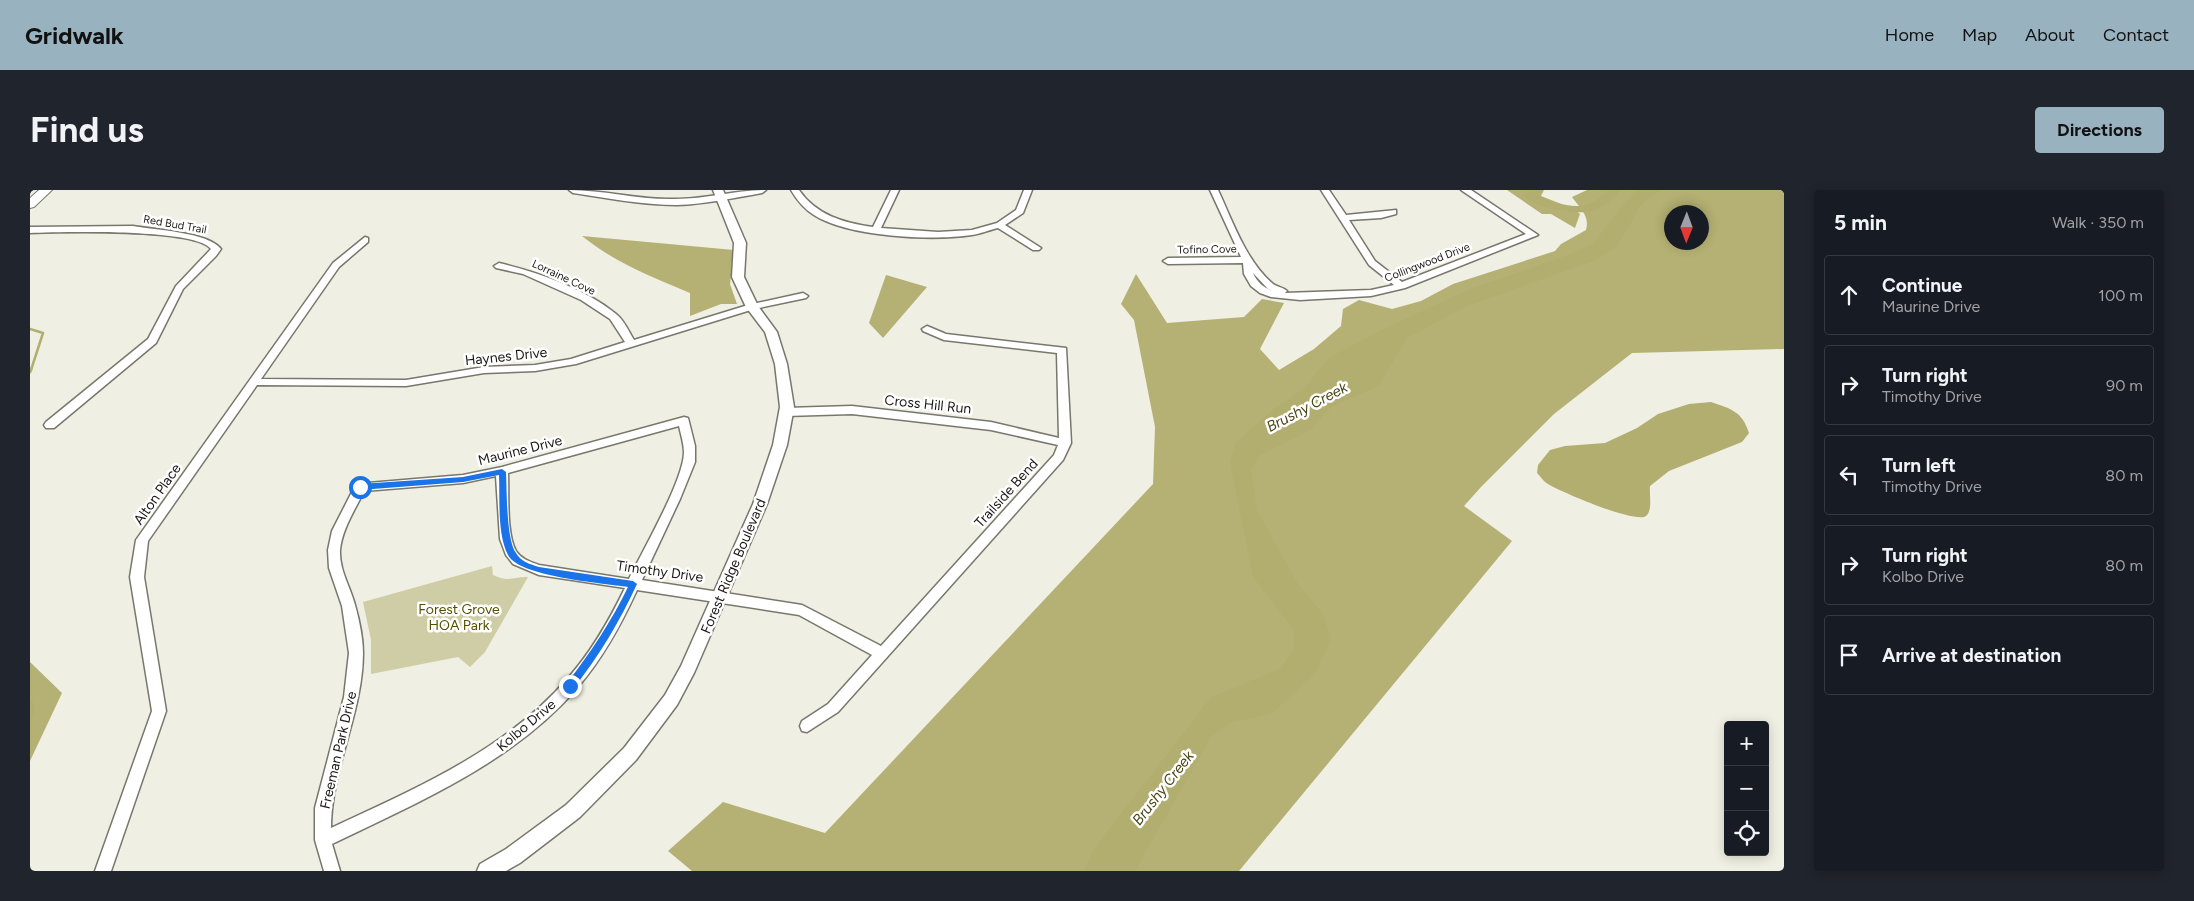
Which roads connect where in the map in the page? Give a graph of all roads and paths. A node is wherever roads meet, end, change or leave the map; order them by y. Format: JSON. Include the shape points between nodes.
{"nodes":[{"id":1,"x":46,"y":190,"type":"edge"},
{"id":2,"x":574,"y":190,"type":"edge"},
{"id":3,"x":762,"y":190,"type":"edge"},
{"id":4,"x":795,"y":190,"type":"edge"},
{"id":5,"x":895,"y":190,"type":"edge"},
{"id":6,"x":1028,"y":190,"type":"edge"},
{"id":7,"x":1214,"y":190,"type":"edge"},
{"id":8,"x":1325,"y":190,"type":"edge"},
{"id":9,"x":1465,"y":190,"type":"edge"},
{"id":10,"x":625,"y":193,"type":"edge"},
{"id":11,"x":720,"y":194,"type":"edge"},
{"id":12,"x":30,"y":204,"type":"edge"},
{"id":13,"x":1393,"y":212,"type":"dead end"},
{"id":14,"x":1343,"y":218,"type":"junction"},
{"id":15,"x":999,"y":225,"type":"junction"},
{"id":16,"x":30,"y":230,"type":"edge"},
{"id":17,"x":876,"y":230,"type":"junction"},
{"id":18,"x":365,"y":240,"type":"dead end"},
{"id":19,"x":1036,"y":248,"type":"dead end"},
{"id":20,"x":1247,"y":260,"type":"junction"},
{"id":21,"x":1168,"y":262,"type":"dead end"},
{"id":22,"x":499,"y":266,"type":"dead end"},
{"id":23,"x":1402,"y":286,"type":"junction"},
{"id":24,"x":803,"y":296,"type":"dead end"},
{"id":25,"x":752,"y":307,"type":"junction"},
{"id":26,"x":927,"y":329,"type":"dead end"},
{"id":27,"x":631,"y":343,"type":"junction"},
{"id":28,"x":254,"y":382,"type":"junction"},
{"id":29,"x":786,"y":412,"type":"junction"},
{"id":30,"x":684,"y":421,"type":"joint"},
{"id":31,"x":50,"y":425,"type":"dead end"},
{"id":32,"x":1065,"y":443,"type":"junction"},
{"id":33,"x":502,"y":472,"type":"junction"},
{"id":34,"x":360,"y":487,"type":"joint"},
{"id":35,"x":633,"y":584,"type":"junction"},
{"id":36,"x":720,"y":596,"type":"junction"},
{"id":37,"x":882,"y":653,"type":"junction"},
{"id":38,"x":807,"y":726,"type":"dead end"},
{"id":39,"x":323,"y":840,"type":"junction"},
{"id":40,"x":103,"y":871,"type":"edge"},
{"id":41,"x":332,"y":871,"type":"edge"},
{"id":42,"x":487,"y":871,"type":"edge"}],
"edges":[{"from":1,"to":12,"type":"main road"},
{"from":2,"to":10,"type":"street"},
{"from":3,"to":11,"type":"street"},
{"from":4,"to":17,"type":"street","via":[[808,207],[823,216],[842,224]]},
{"from":5,"to":17,"type":"street"},
{"from":6,"to":15,"type":"street","via":[[1022,208]]},
{"from":7,"to":20,"type":"street","name":"Collingwood Drive"},
{"from":8,"to":14,"type":"street"},
{"from":9,"to":23,"type":"street","name":"Collingwood Drive","via":[[1533,235]]},
{"from":10,"to":11,"type":"street","via":[[672,202]]},
{"from":11,"to":25,"type":"street","name":"Forest Ridge Boulevard","via":[[740,243],[738,277]]},
{"from":13,"to":14,"type":"street"},
{"from":14,"to":23,"type":"street","via":[[1372,263]]},
{"from":15,"to":17,"type":"street","via":[[945,236]]},
{"from":15,"to":19,"type":"street"},
{"from":16,"to":31,"type":"street","name":"Red Bud Trail","via":[[133,229],[197,240],[212,244],[216,249],[179,288],[152,341]]},
{"from":18,"to":28,"type":"street","name":"Alton Place","via":[[336,266]]},
{"from":20,"to":21,"type":"street","name":"Tofino Cove"},
{"from":20,"to":23,"type":"street","name":"Collingwood Drive","via":[[1251,280],[1265,292],[1286,297],[1368,294]]},
{"from":22,"to":27,"type":"street","name":"Lorraine Cove","via":[[526,272],[584,298],[614,318]]},
{"from":24,"to":25,"type":"street","name":"Haynes Drive"},
{"from":25,"to":27,"type":"street","name":"Haynes Drive"},
{"from":25,"to":29,"type":"street","name":"Forest Ridge Boulevard","via":[[771,332],[781,364]]},
{"from":26,"to":32,"type":"street","via":[[944,337],[1062,350]]},
{"from":27,"to":28,"type":"street","name":"Haynes Drive","via":[[572,362],[535,368],[484,370],[406,384]]},
{"from":28,"to":40,"type":"street","name":"Alton Place","via":[[142,540],[137,577],[158,710]]},
{"from":29,"to":32,"type":"street","name":"Cross Hill Run","via":[[852,410],[991,426]]},
{"from":29,"to":36,"type":"street","name":"Forest Ridge Boulevard","via":[[780,445],[760,504]]},
{"from":30,"to":33,"type":"street","name":"Maurine Drive"},
{"from":30,"to":35,"type":"street","name":"Kolbo Drive","via":[[690,456]]},
{"from":32,"to":37,"type":"street","name":"Trailside Bend","via":[[1059,457]]},
{"from":33,"to":34,"type":"street","name":"Maurine Drive","via":[[463,479]]},
{"from":33,"to":35,"type":"street","name":"Timothy Drive","via":[[506,536],[512,555],[522,564],[539,570]]},
{"from":34,"to":39,"type":"street","name":"Freeman Park Drive","via":[[338,531],[334,550],[335,568],[349,606],[356,652],[351,697],[323,808]]},
{"from":35,"to":36,"type":"street","name":"Timothy Drive"},
{"from":35,"to":39,"type":"street","name":"Kolbo Drive","via":[[598,650],[570,686],[539,716],[496,750],[435,787]]},
{"from":36,"to":37,"type":"street","name":"Timothy Drive","via":[[802,610]]},
{"from":36,"to":42,"type":"street","name":"Forest Ridge Boulevard","via":[[671,700],[630,754],[573,811],[513,856]]},
{"from":37,"to":38,"type":"street","name":"Trailside Bend","via":[[833,708]]},
{"from":39,"to":41,"type":"street","name":"Freeman Park Drive"}]}
